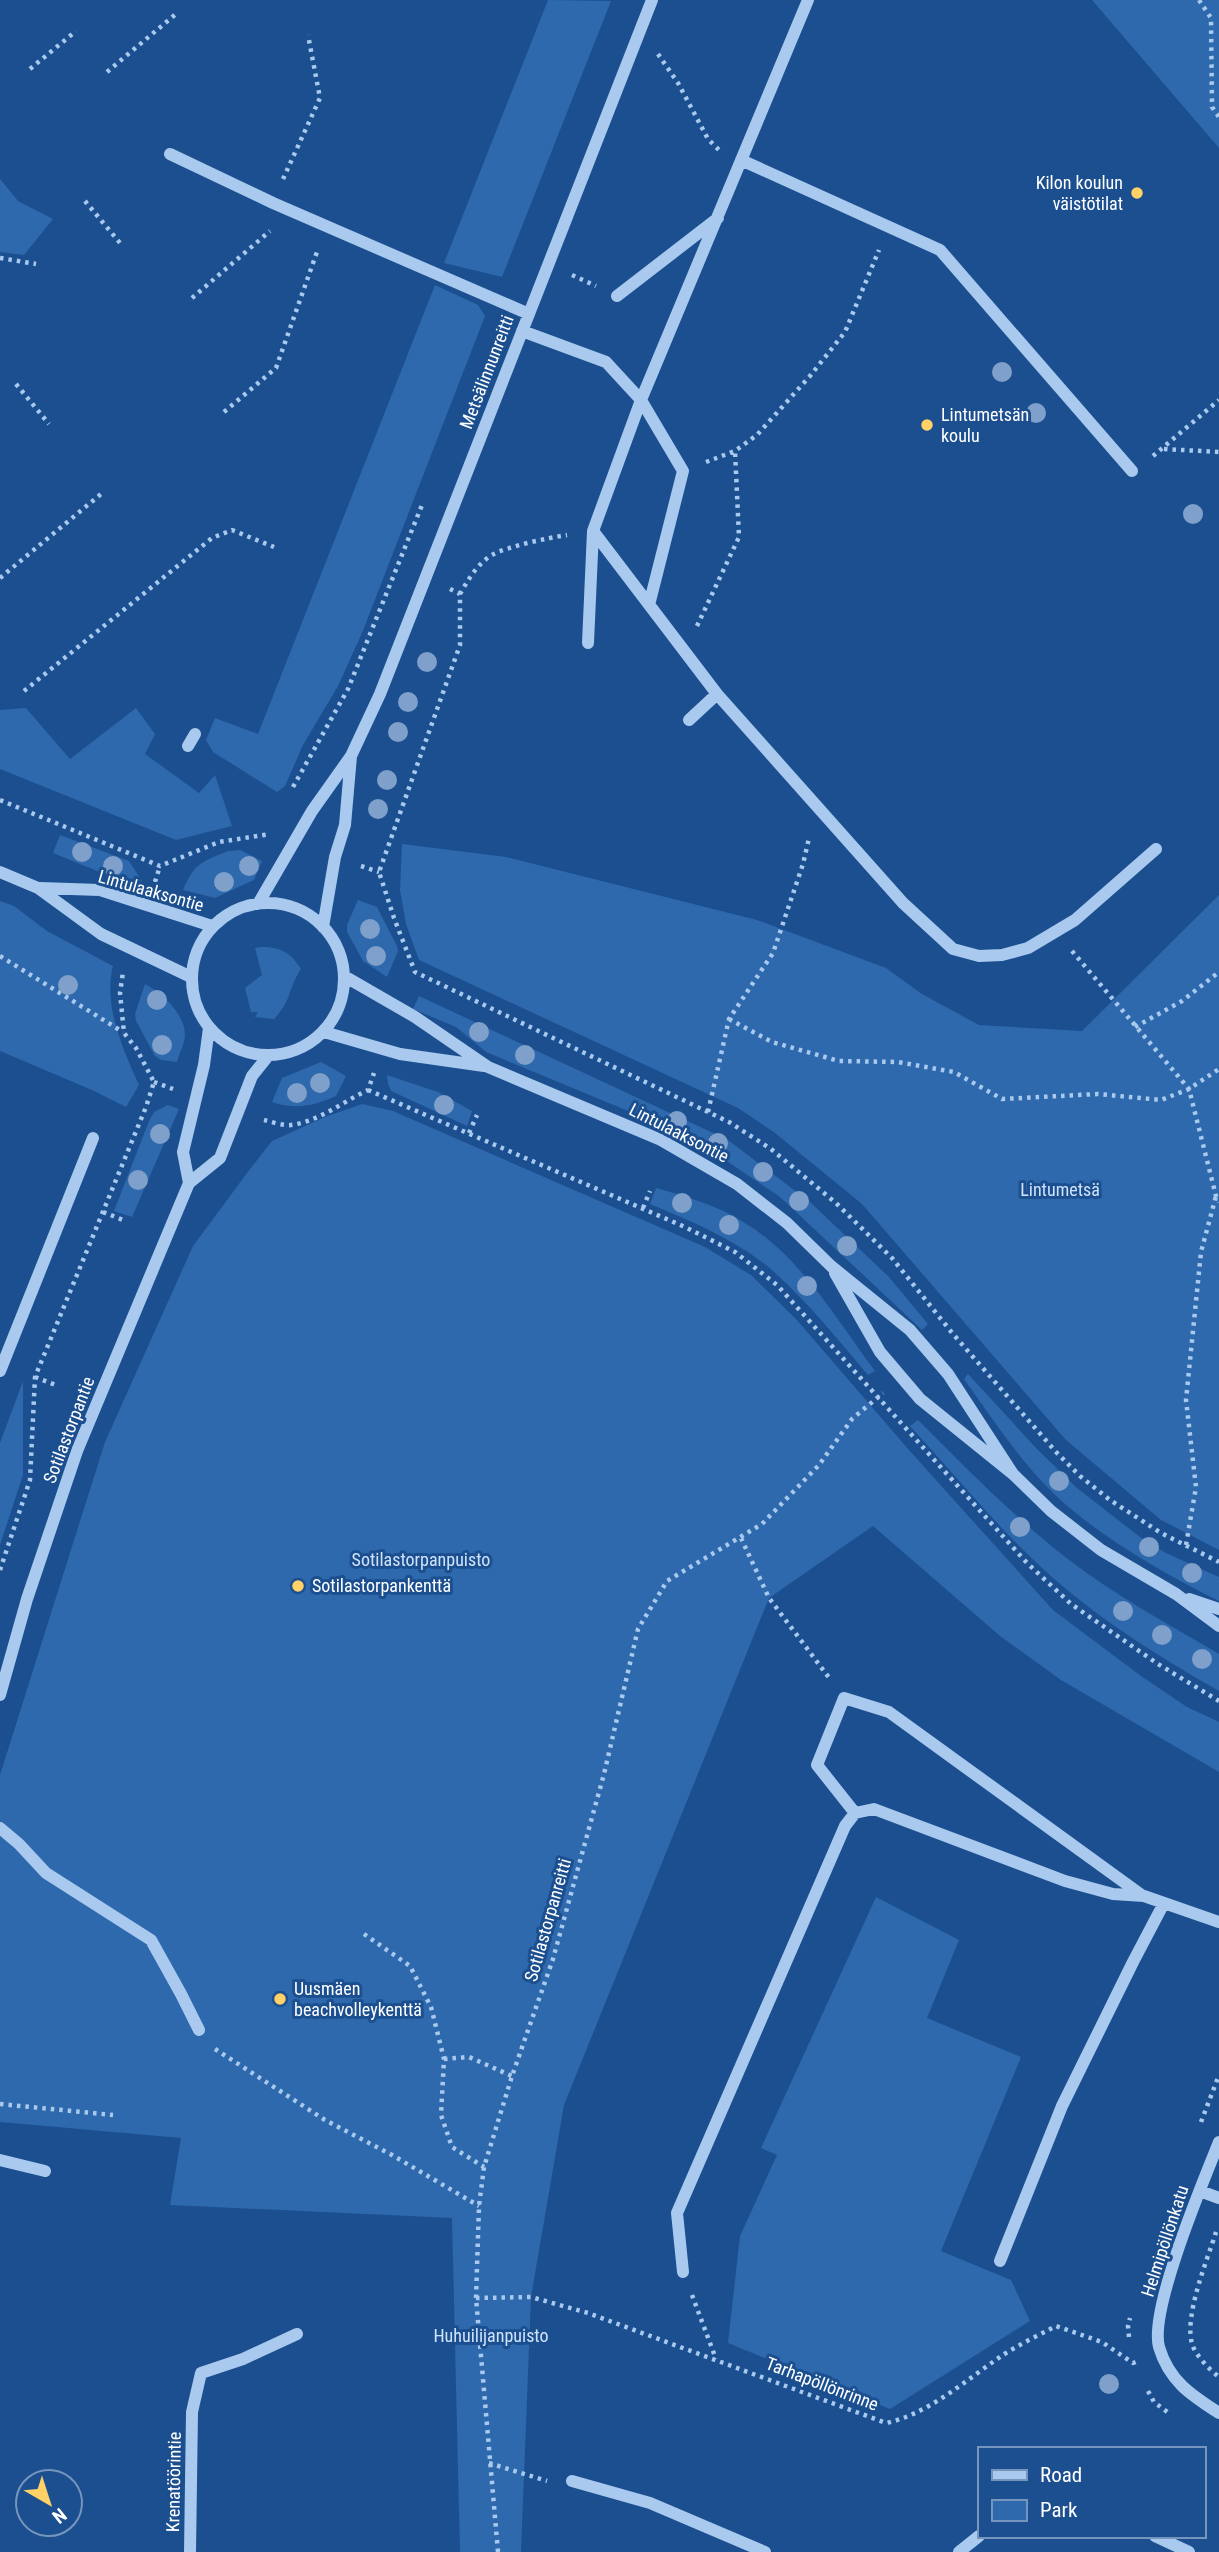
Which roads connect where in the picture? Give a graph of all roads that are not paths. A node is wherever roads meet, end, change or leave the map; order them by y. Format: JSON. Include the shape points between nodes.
{"nodes":[{"id":1,"x":652,"y":0,"type":"edge"},
{"id":2,"x":808,"y":0,"type":"edge"},
{"id":3,"x":170,"y":154,"type":"dead end"},
{"id":4,"x":741,"y":160,"type":"junction"},
{"id":5,"x":718,"y":217,"type":"junction"},
{"id":6,"x":617,"y":296,"type":"dead end"},
{"id":7,"x":528,"y":314,"type":"junction"},
{"id":8,"x":522,"y":331,"type":"junction"},
{"id":9,"x":641,"y":400,"type":"junction"},
{"id":10,"x":1132,"y":471,"type":"road end"},
{"id":11,"x":593,"y":531,"type":"junction"},
{"id":12,"x":649,"y":605,"type":"junction"},
{"id":13,"x":588,"y":643,"type":"dead end"},
{"id":14,"x":717,"y":694,"type":"junction"},
{"id":15,"x":689,"y":720,"type":"dead end"},
{"id":16,"x":195,"y":734,"type":"dead end"},
{"id":17,"x":188,"y":746,"type":"dead end"},
{"id":18,"x":351,"y":755,"type":"junction"},
{"id":19,"x":1156,"y":849,"type":"dead end"},
{"id":20,"x":0,"y":872,"type":"edge"},
{"id":21,"x":38,"y":888,"type":"junction"},
{"id":22,"x":258,"y":904,"type":"junction"},
{"id":23,"x":212,"y":926,"type":"junction"},
{"id":24,"x":323,"y":927,"type":"junction"},
{"id":25,"x":344,"y":976,"type":"junction"},
{"id":26,"x":191,"y":977,"type":"junction"},
{"id":27,"x":209,"y":1028,"type":"junction"},
{"id":28,"x":324,"y":1031,"type":"junction"},
{"id":29,"x":268,"y":1056,"type":"junction"},
{"id":30,"x":488,"y":1067,"type":"junction"},
{"id":31,"x":93,"y":1138,"type":"dead end"},
{"id":32,"x":188,"y":1183,"type":"junction"},
{"id":33,"x":831,"y":1266,"type":"junction"},
{"id":34,"x":1,"y":1365,"type":"edge"},
{"id":35,"x":1013,"y":1474,"type":"junction"},
{"id":36,"x":1175,"y":1594,"type":"junction"},
{"id":37,"x":1219,"y":1609,"type":"edge"},
{"id":38,"x":1219,"y":1626,"type":"edge"},
{"id":39,"x":6,"y":1656,"type":"edge"},
{"id":40,"x":0,"y":1695,"type":"edge"},
{"id":41,"x":855,"y":1813,"type":"junction"},
{"id":42,"x":0,"y":1828,"type":"edge"},
{"id":43,"x":1144,"y":1896,"type":"junction"},
{"id":44,"x":1164,"y":1903,"type":"junction"},
{"id":45,"x":1219,"y":1922,"type":"edge"},
{"id":46,"x":199,"y":2030,"type":"road end"},
{"id":47,"x":1219,"y":2141,"type":"edge"},
{"id":48,"x":0,"y":2160,"type":"edge"},
{"id":49,"x":46,"y":2171,"type":"dead end"},
{"id":50,"x":1200,"y":2190,"type":"junction"},
{"id":51,"x":1219,"y":2198,"type":"edge"},
{"id":52,"x":1000,"y":2261,"type":"dead end"},
{"id":53,"x":683,"y":2272,"type":"road end"},
{"id":54,"x":297,"y":2334,"type":"dead end"},
{"id":55,"x":1219,"y":2413,"type":"edge"},
{"id":56,"x":572,"y":2482,"type":"road end"},
{"id":57,"x":978,"y":2537,"type":"edge"},
{"id":58,"x":1159,"y":2538,"type":"edge"},
{"id":59,"x":190,"y":2552,"type":"edge"},
{"id":60,"x":765,"y":2552,"type":"edge"},
{"id":61,"x":959,"y":2552,"type":"edge"},
{"id":62,"x":1189,"y":2552,"type":"edge"}],
"edges":[{"from":1,"to":7,"type":"street","name":"Metsälinnunreitti"},
{"from":2,"to":4,"type":"street"},
{"from":3,"to":7,"type":"street"},
{"from":4,"to":5,"type":"street"},
{"from":4,"to":10,"type":"street","via":[[940,250]]},
{"from":5,"to":6,"type":"street"},
{"from":5,"to":9,"type":"street"},
{"from":7,"to":8,"type":"street","name":"Metsälinnunreitti"},
{"from":8,"to":9,"type":"street","via":[[607,362]]},
{"from":8,"to":18,"type":"street","name":"Metsälinnunreitti","via":[[426,580]]},
{"from":9,"to":11,"type":"street"},
{"from":9,"to":12,"type":"street","via":[[683,471]]},
{"from":11,"to":12,"type":"street"},
{"from":11,"to":13,"type":"street"},
{"from":12,"to":14,"type":"street"},
{"from":14,"to":15,"type":"street"},
{"from":14,"to":19,"type":"street","via":[[903,903],[953,949],[979,956],[1028,948],[1075,920]]},
{"from":16,"to":17,"type":"street"},
{"from":18,"to":22,"type":"street","name":"Metsälinnunreitti"},
{"from":18,"to":24,"type":"street","name":"Metsälinnunreitti","via":[[345,825]]},
{"from":20,"to":21,"type":"street","name":"Lintulaaksontie"},
{"from":21,"to":23,"type":"street","name":"Lintulaaksontie","via":[[100,890]]},
{"from":21,"to":26,"type":"street","name":"Lintulaaksontie","via":[[101,934]]},
{"from":22,"to":23,"type":"street"},
{"from":22,"to":24,"type":"street","via":[[293,907]]},
{"from":23,"to":26,"type":"street","via":[[201,941]]},
{"from":24,"to":25,"type":"street","via":[[341,958]]},
{"from":25,"to":28,"type":"street","via":[[339,1006]]},
{"from":25,"to":30,"type":"street","name":"Lintulaaksontie"},
{"from":26,"to":27,"type":"street","via":[[193,995]]},
{"from":27,"to":29,"type":"street","via":[[235,1049]]},
{"from":27,"to":32,"type":"street","name":"Sotilastorpantie","via":[[183,1152]]},
{"from":28,"to":29,"type":"street","via":[[308,1045]]},
{"from":28,"to":30,"type":"street","name":"Lintulaaksontie","via":[[400,1054]]},
{"from":29,"to":32,"type":"street","name":"Sotilastorpantie","via":[[253,1076],[220,1158]]},
{"from":30,"to":33,"type":"street","name":"Lintulaaksontie","via":[[661,1140],[726,1178],[787,1223]]},
{"from":31,"to":34,"type":"street"},
{"from":32,"to":39,"type":"street","name":"Sotilastorpantie","via":[[77,1451]]},
{"from":33,"to":35,"type":"street","name":"Lintulaaksontie","via":[[911,1330],[931,1352]]},
{"from":33,"to":35,"type":"street","name":"Lintulaaksontie","via":[[880,1352],[920,1399]]},
{"from":35,"to":36,"type":"street","name":"Lintulaaksontie","via":[[1101,1550]]},
{"from":36,"to":37,"type":"street","name":"Lintulaaksontie"},
{"from":36,"to":38,"type":"street","name":"Lintulaaksontie"},
{"from":39,"to":40,"type":"street","name":"Sotilastorpantie"},
{"from":41,"to":43,"type":"street","via":[[874,1809],[1065,1881],[1112,1894]]},
{"from":41,"to":43,"type":"street","via":[[817,1765],[844,1698],[889,1712]]},
{"from":41,"to":53,"type":"street","via":[[845,1826],[677,2213]]},
{"from":42,"to":46,"type":"street","via":[[46,1872],[150,1940]]},
{"from":43,"to":44,"type":"street"},
{"from":44,"to":45,"type":"street"},
{"from":44,"to":52,"type":"street","via":[[1062,2106]]},
{"from":47,"to":50,"type":"street","name":"Helmipöllönkatu"},
{"from":48,"to":49,"type":"street"},
{"from":50,"to":51,"type":"street"},
{"from":50,"to":55,"type":"street","name":"Helmipöllönkatu","via":[[1162,2300],[1158,2343],[1174,2378]]},
{"from":54,"to":59,"type":"street","name":"Krenatöörintie","via":[[201,2373],[192,2412]]},
{"from":56,"to":60,"type":"street","via":[[650,2502]]},
{"from":57,"to":61,"type":"street"},
{"from":58,"to":62,"type":"street"}]}
